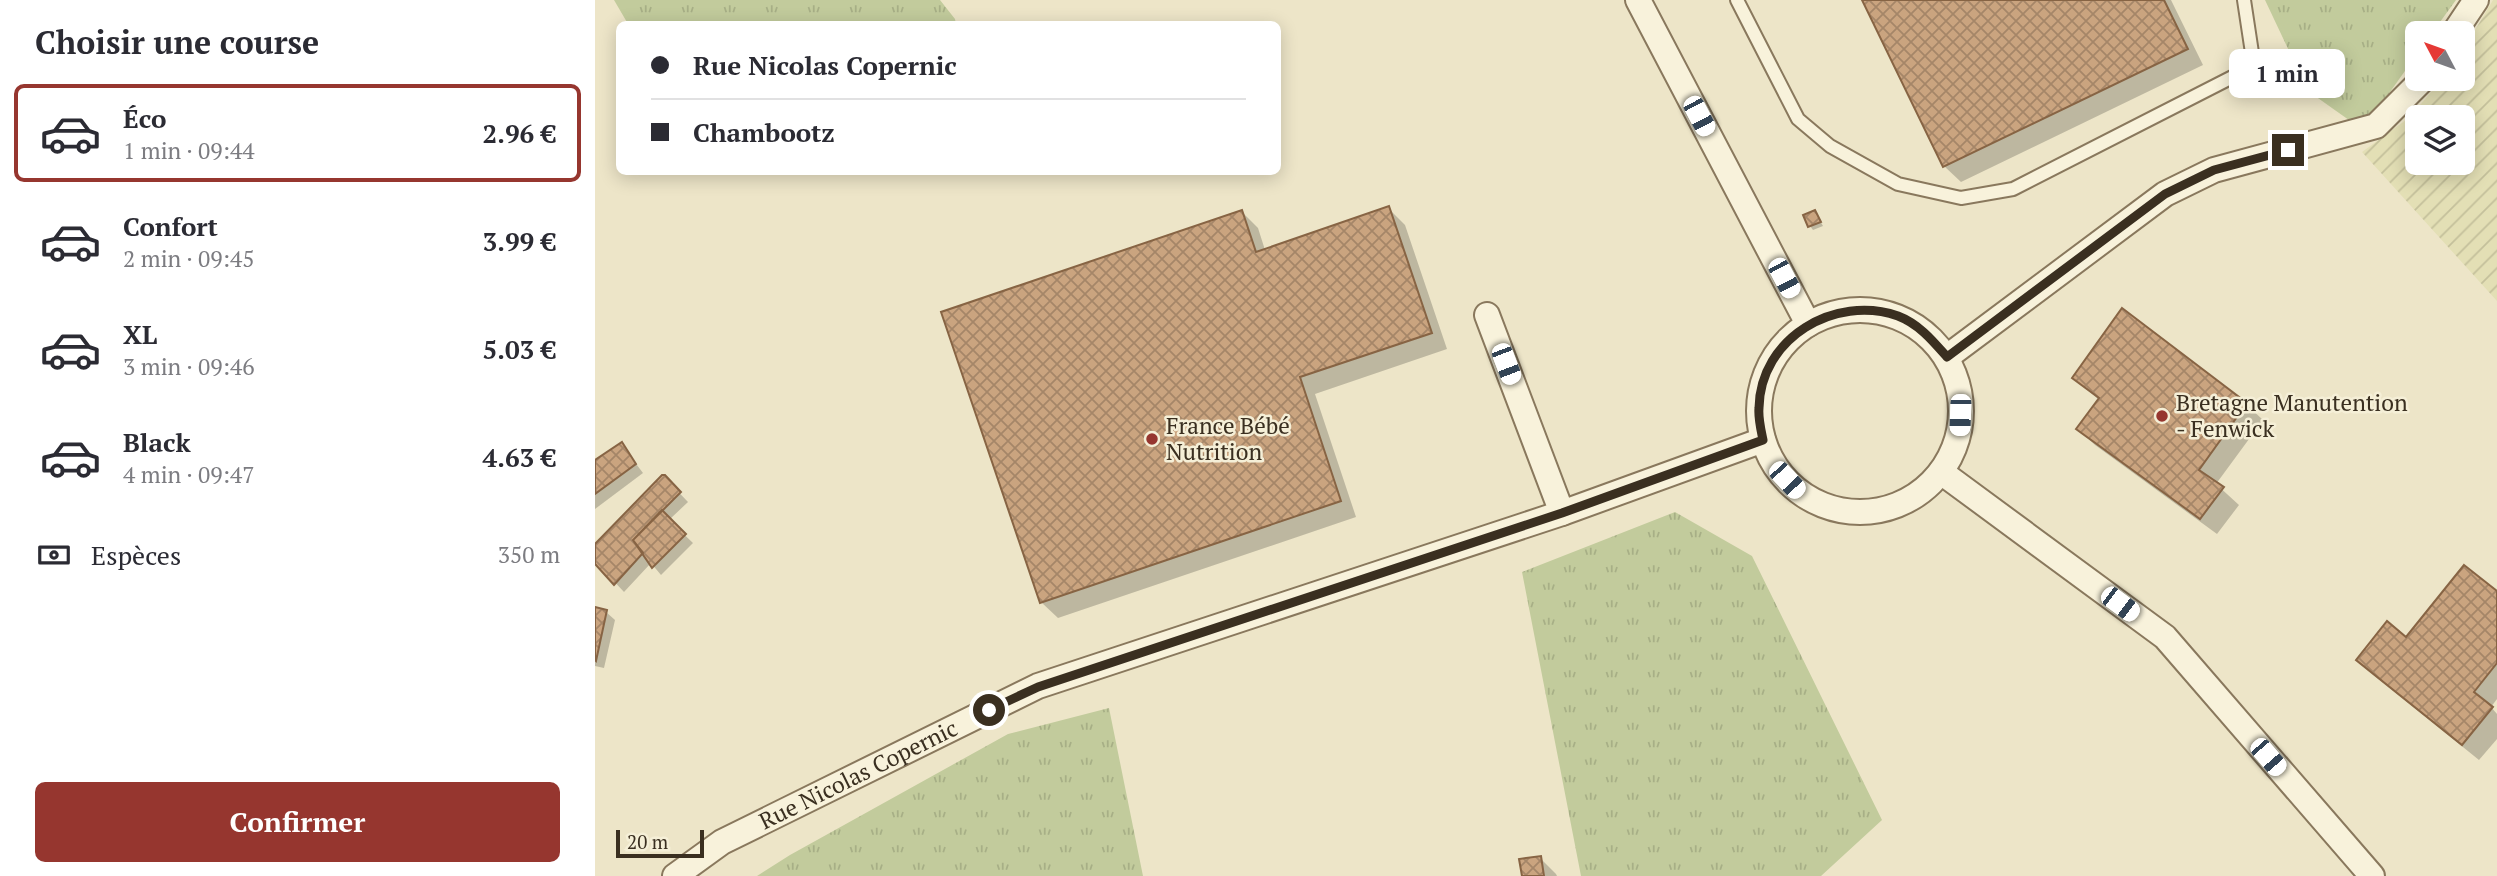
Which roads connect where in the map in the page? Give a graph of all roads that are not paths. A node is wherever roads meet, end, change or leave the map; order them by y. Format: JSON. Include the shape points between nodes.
{"nodes":[{"id":1,"x":1638,"y":0,"type":"edge"},
{"id":2,"x":1737,"y":0,"type":"edge"},
{"id":3,"x":2244,"y":0,"type":"edge"},
{"id":4,"x":2476,"y":0,"type":"edge"},
{"id":5,"x":2462,"y":21,"type":"edge"},
{"id":6,"x":2411,"y":91,"type":"edge"},
{"id":7,"x":1487,"y":315,"type":"dead end"},
{"id":8,"x":1808,"y":324,"type":"junction"},
{"id":9,"x":1947,"y":357,"type":"junction"},
{"id":10,"x":1763,"y":440,"type":"junction"},
{"id":11,"x":1941,"y":472,"type":"junction"},
{"id":12,"x":1562,"y":513,"type":"junction"},
{"id":13,"x":675,"y":876,"type":"edge"},
{"id":14,"x":2372,"y":876,"type":"edge"}],
"edges":[{"from":1,"to":8,"type":"street"},
{"from":2,"to":3,"type":"lane","via":[[1798,119],[1831,146],[1898,184],[1961,198],[2013,189],[2254,66]]},
{"from":4,"to":5,"type":"street"},
{"from":6,"to":9,"type":"street","via":[[2377,126],[2214,170],[2165,194]]},
{"from":7,"to":12,"type":"street"},
{"from":8,"to":9,"type":"street","via":[[1837,312],[1869,309],[1900,317],[1926,333]]},
{"from":8,"to":10,"type":"street","via":[[1783,345],[1765,374],[1759,407]]},
{"from":9,"to":11,"type":"street","via":[[1961,395],[1959,436]]},
{"from":10,"to":11,"type":"street","via":[[1777,469],[1798,492],[1826,507],[1858,513],[1890,508],[1918,495]]},
{"from":10,"to":12,"type":"street","name":"Rue Nicolas Copernic"},
{"from":11,"to":14,"type":"street","via":[[2165,637]]},
{"from":12,"to":13,"type":"street","name":"Rue Nicolas Copernic","via":[[1038,687],[722,842]]}]}
